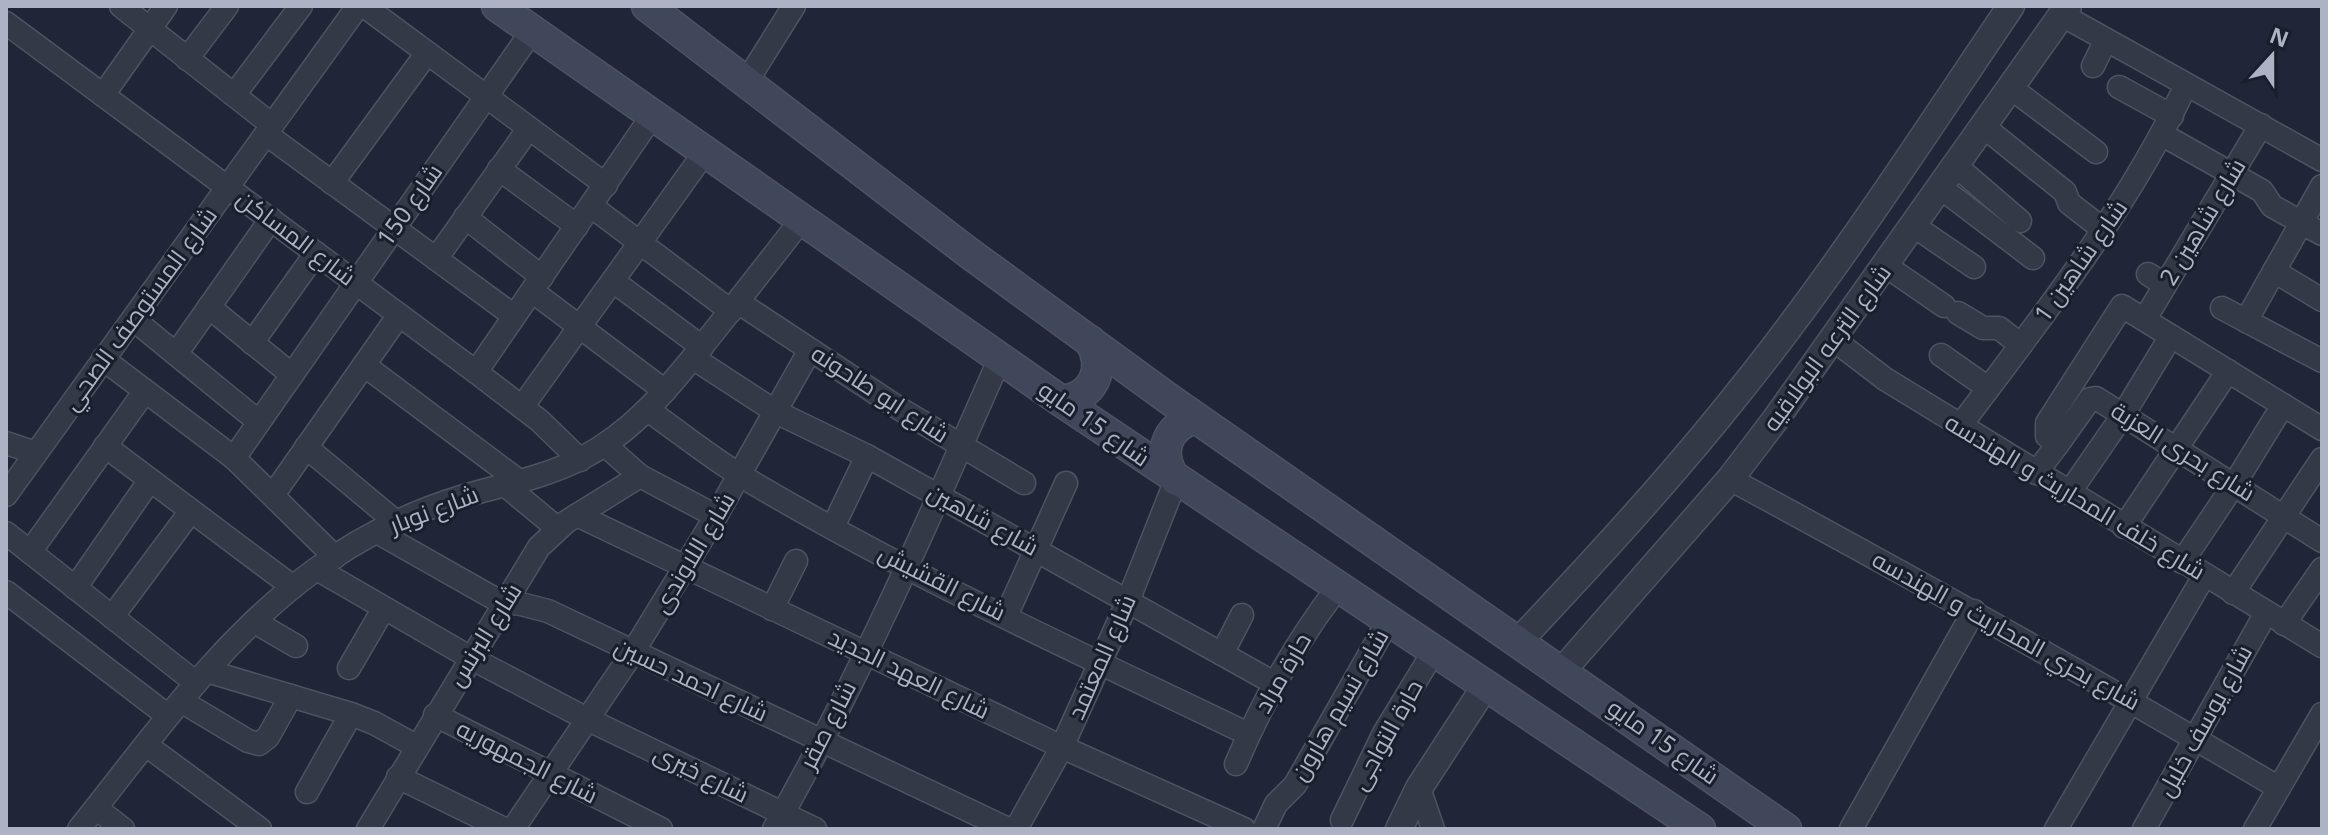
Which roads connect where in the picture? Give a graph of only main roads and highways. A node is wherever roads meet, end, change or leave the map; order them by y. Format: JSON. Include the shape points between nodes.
{"nodes":[{"id":1,"x":497,"y":6,"type":"edge"},
{"id":2,"x":647,"y":6,"type":"edge"},
{"id":3,"x":1090,"y":341,"type":"junction"},
{"id":4,"x":1061,"y":401,"type":"junction"},
{"id":5,"x":1196,"y":418,"type":"junction"},
{"id":6,"x":1176,"y":480,"type":"junction"},
{"id":7,"x":1700,"y":829,"type":"edge"},
{"id":8,"x":1786,"y":829,"type":"edge"}],
"edges":[{"from":1,"to":4,"type":"main road","name":"شارع 15 مايو"},
{"from":2,"to":3,"type":"main road","name":"شارع 15 مايو"},
{"from":3,"to":4,"type":"main road","via":[[1098,358],[1097,376],[1087,392]]},
{"from":3,"to":5,"type":"main road","name":"شارع 15 مايو"},
{"from":4,"to":6,"type":"main road","name":"شارع 15 مايو"},
{"from":5,"to":6,"type":"main road","via":[[1180,424],[1168,438],[1165,456]]},
{"from":5,"to":8,"type":"main road","name":"شارع 15 مايو"},
{"from":6,"to":7,"type":"main road","name":"شارع 15 مايو"}]}
